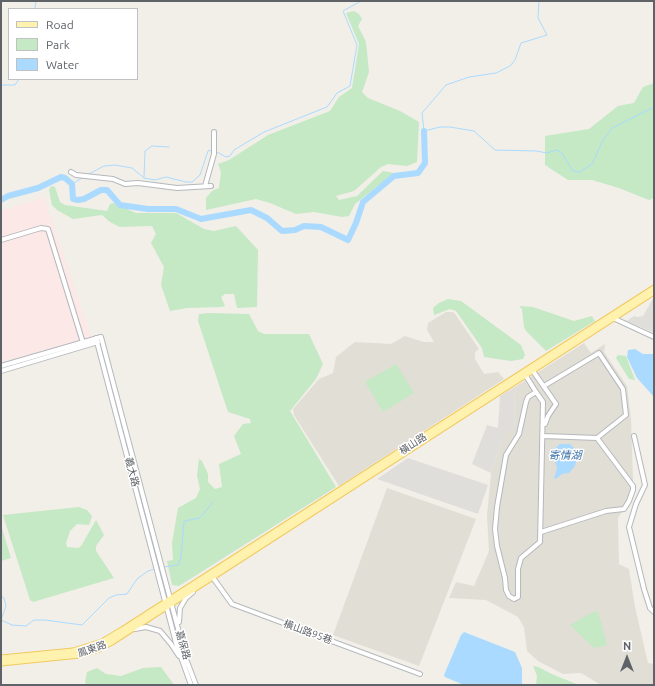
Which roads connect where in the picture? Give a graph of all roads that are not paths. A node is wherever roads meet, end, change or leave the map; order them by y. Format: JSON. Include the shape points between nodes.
{"nodes":[{"id":1,"x":214,"y":132,"type":"dead end"},
{"id":2,"x":71,"y":172,"type":"dead end"},
{"id":3,"x":205,"y":186,"type":"junction"},
{"id":4,"x":211,"y":186,"type":"dead end"},
{"id":5,"x":1,"y":240,"type":"edge"},
{"id":6,"x":654,"y":288,"type":"edge"},
{"id":7,"x":654,"y":292,"type":"edge"},
{"id":8,"x":612,"y":318,"type":"junction"},
{"id":9,"x":654,"y":337,"type":"edge"},
{"id":10,"x":96,"y":340,"type":"junction"},
{"id":11,"x":83,"y":344,"type":"junction"},
{"id":12,"x":1,"y":366,"type":"edge"},
{"id":13,"x":1,"y":371,"type":"edge"},
{"id":14,"x":533,"y":371,"type":"junction"},
{"id":15,"x":526,"y":376,"type":"junction"},
{"id":16,"x":544,"y":386,"type":"junction"},
{"id":17,"x":536,"y":392,"type":"junction"},
{"id":18,"x":544,"y":436,"type":"junction"},
{"id":19,"x":634,"y":436,"type":"dead end"},
{"id":20,"x":597,"y":438,"type":"junction"},
{"id":21,"x":541,"y":532,"type":"junction"},
{"id":22,"x":152,"y":540,"type":"junction"},
{"id":23,"x":211,"y":575,"type":"junction"},
{"id":24,"x":196,"y":590,"type":"junction"},
{"id":25,"x":168,"y":600,"type":"junction"},
{"id":26,"x":172,"y":604,"type":"junction"},
{"id":27,"x":167,"y":608,"type":"junction"},
{"id":28,"x":654,"y":612,"type":"edge"},
{"id":29,"x":126,"y":634,"type":"junction"},
{"id":30,"x":180,"y":634,"type":"junction"},
{"id":31,"x":45,"y":656,"type":"junction"},
{"id":32,"x":1,"y":658,"type":"edge"},
{"id":33,"x":25,"y":658,"type":"junction"},
{"id":34,"x":182,"y":662,"type":"junction"},
{"id":35,"x":1,"y":663,"type":"edge"},
{"id":36,"x":420,"y":674,"type":"dead end"},
{"id":37,"x":191,"y":685,"type":"edge"},
{"id":38,"x":196,"y":685,"type":"edge"}],
"edges":[{"from":1,"to":3,"type":"street","via":[[214,154]]},
{"from":2,"to":3,"type":"street","via":[[76,175],[113,179],[125,184],[177,188]]},
{"from":3,"to":4,"type":"street"},
{"from":5,"to":11,"type":"street","via":[[48,228]]},
{"from":6,"to":8,"type":"main road","name":"橫山路"},
{"from":7,"to":8,"type":"main road","name":"橫山路"},
{"from":8,"to":9,"type":"street"},
{"from":8,"to":14,"type":"main road","name":"橫山路"},
{"from":8,"to":23,"type":"main road","name":"橫山路"},
{"from":10,"to":11,"type":"street"},
{"from":10,"to":22,"type":"street","name":"義大路"},
{"from":10,"to":22,"type":"street","name":"義大路","via":[[101,336]]},
{"from":11,"to":12,"type":"street"},
{"from":11,"to":13,"type":"street"},
{"from":14,"to":15,"type":"main road","name":"橫山路"},
{"from":14,"to":16,"type":"street"},
{"from":15,"to":17,"type":"street"},
{"from":15,"to":23,"type":"main road","name":"橫山路"},
{"from":16,"to":18,"type":"street","via":[[556,404],[548,416]]},
{"from":16,"to":20,"type":"street","via":[[599,353],[623,389],[626,415]]},
{"from":17,"to":18,"type":"street","via":[[543,402]]},
{"from":17,"to":21,"type":"street","via":[[528,397],[519,434],[506,455],[497,507],[497,546],[506,590],[514,599],[518,596],[518,569],[521,558],[540,542]]},
{"from":18,"to":20,"type":"street"},
{"from":18,"to":21,"type":"street"},
{"from":19,"to":28,"type":"street","via":[[645,485],[629,527],[644,589],[650,608]]},
{"from":20,"to":21,"type":"street","via":[[633,486],[629,501],[624,509]]},
{"from":22,"to":25,"type":"street","name":"義大路"},
{"from":23,"to":24,"type":"main road","name":"橫山路"},
{"from":23,"to":25,"type":"main road","name":"橫山路"},
{"from":23,"to":36,"type":"street","name":"橫山路95巷","via":[[232,604]]},
{"from":24,"to":26,"type":"main road","name":"橫山路"},
{"from":24,"to":30,"type":"street","via":[[186,598],[180,608]]},
{"from":25,"to":26,"type":"street","name":"嘉保路"},
{"from":25,"to":27,"type":"street","name":"嘉保路"},
{"from":25,"to":31,"type":"main road","name":"鳳東路","via":[[102,642],[74,651]]},
{"from":26,"to":27,"type":"main road","name":"鳳東路"},
{"from":26,"to":30,"type":"street","name":"嘉保路"},
{"from":27,"to":29,"type":"main road","name":"鳳東路"},
{"from":27,"to":34,"type":"street","name":"嘉保路"},
{"from":29,"to":31,"type":"main road","name":"鳳東路","via":[[80,655]]},
{"from":29,"to":34,"type":"street","via":[[142,627],[157,630],[166,637]]},
{"from":30,"to":38,"type":"street","name":"嘉保路"},
{"from":31,"to":33,"type":"main road","name":"鳳東路"},
{"from":32,"to":33,"type":"main road","name":"鳳東路"},
{"from":33,"to":35,"type":"main road","name":"鳳東路"},
{"from":34,"to":37,"type":"street","name":"嘉保路"}]}
